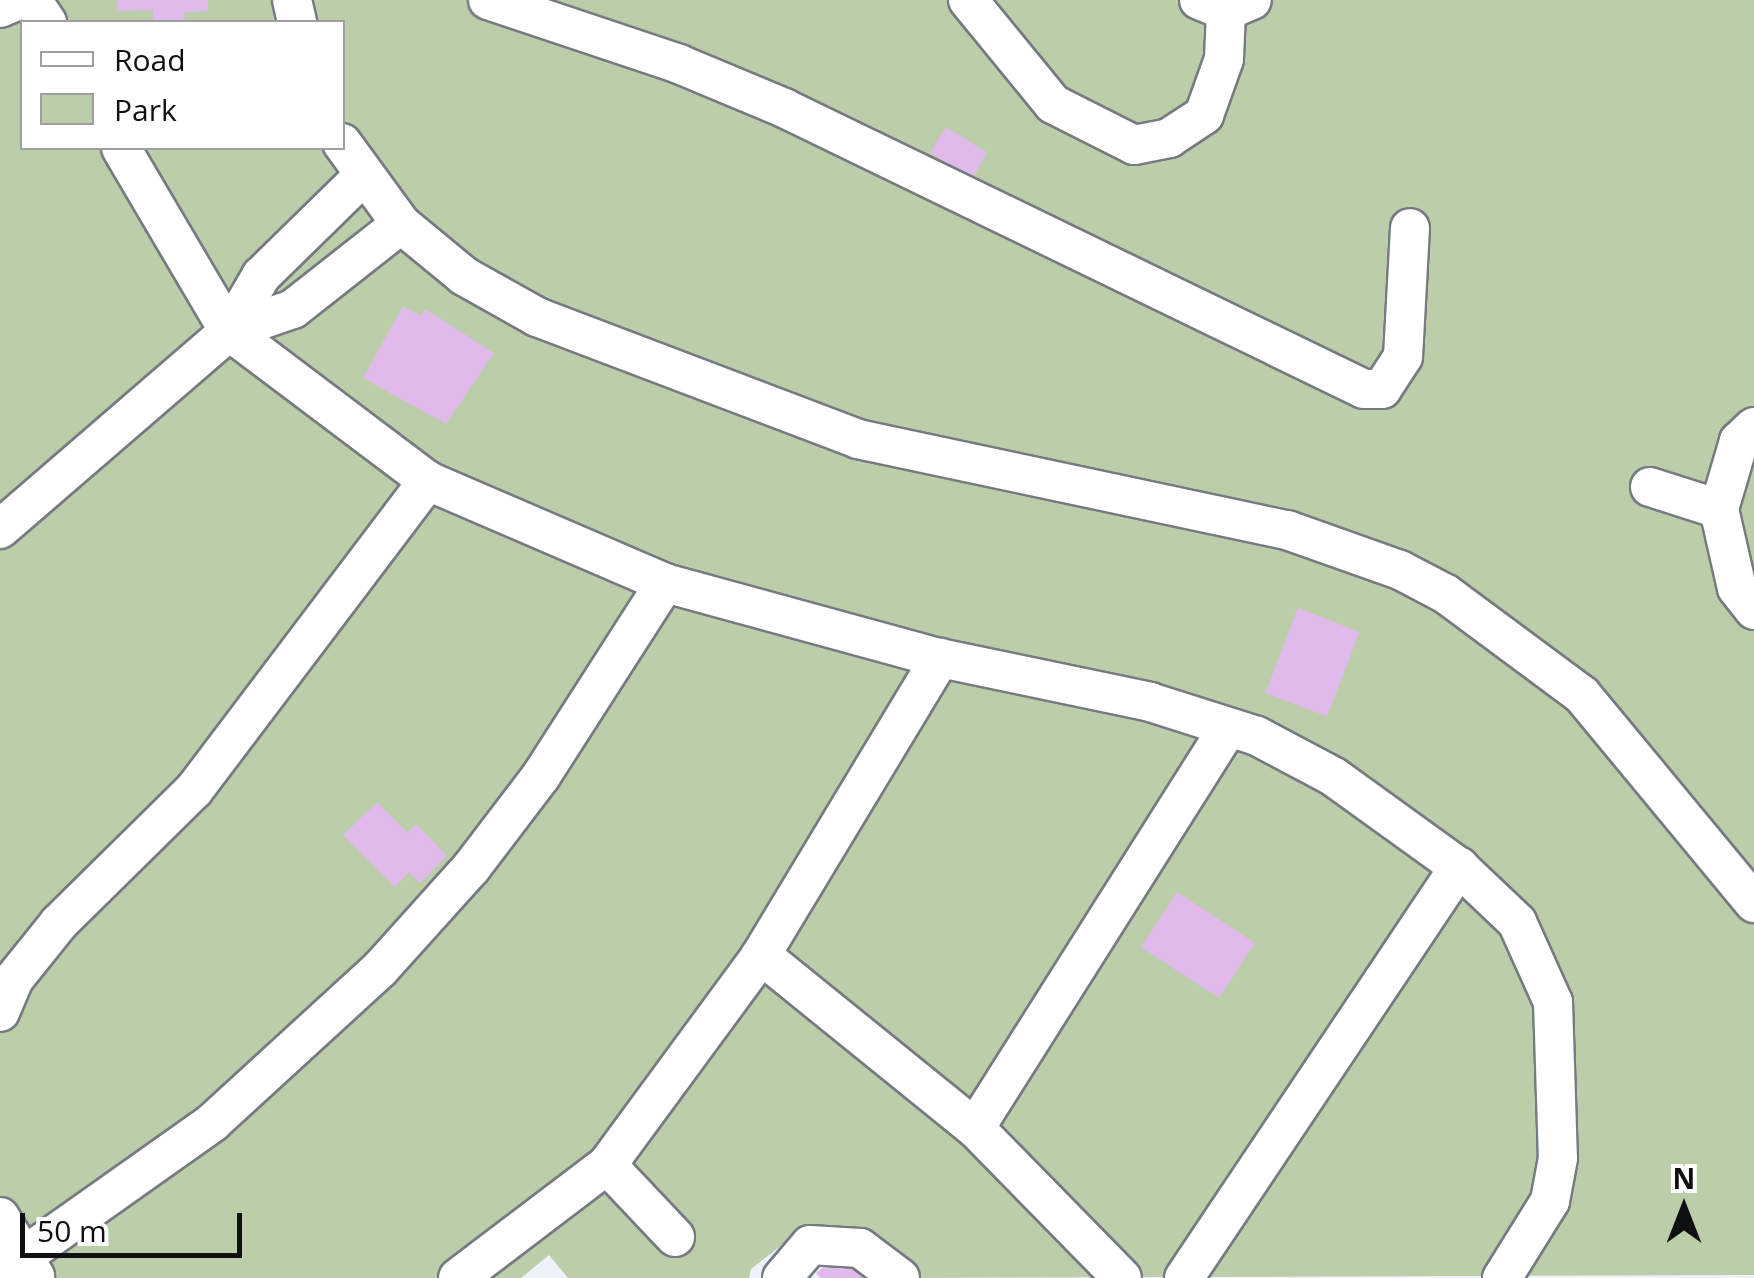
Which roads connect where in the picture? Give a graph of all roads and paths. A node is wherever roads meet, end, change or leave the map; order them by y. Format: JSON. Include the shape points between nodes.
{"nodes":[{"id":1,"x":19,"y":0,"type":"edge"},
{"id":2,"x":488,"y":0,"type":"edge"},
{"id":3,"x":968,"y":0,"type":"edge"},
{"id":4,"x":1226,"y":4,"type":"edge"},
{"id":5,"x":0,"y":8,"type":"edge"},
{"id":6,"x":345,"y":147,"type":"edge"},
{"id":7,"x":121,"y":150,"type":"edge"},
{"id":8,"x":364,"y":175,"type":"junction"},
{"id":9,"x":401,"y":224,"type":"junction"},
{"id":10,"x":1410,"y":228,"type":"dead end"},
{"id":11,"x":229,"y":331,"type":"junction"},
{"id":12,"x":1754,"y":427,"type":"edge"},
{"id":13,"x":428,"y":481,"type":"junction"},
{"id":14,"x":1650,"y":487,"type":"dead end"},
{"id":15,"x":1719,"y":509,"type":"junction"},
{"id":16,"x":0,"y":529,"type":"edge"},
{"id":17,"x":664,"y":583,"type":"junction"},
{"id":18,"x":1754,"y":610,"type":"edge"},
{"id":19,"x":940,"y":658,"type":"junction"},
{"id":20,"x":1228,"y":728,"type":"junction"},
{"id":21,"x":1460,"y":867,"type":"junction"},
{"id":22,"x":1754,"y":903,"type":"edge"},
{"id":23,"x":760,"y":955,"type":"junction"},
{"id":24,"x":0,"y":1012,"type":"edge"},
{"id":25,"x":976,"y":1128,"type":"junction"},
{"id":26,"x":606,"y":1165,"type":"junction"},
{"id":27,"x":0,"y":1217,"type":"edge"},
{"id":28,"x":675,"y":1236,"type":"dead end"},
{"id":29,"x":19,"y":1270,"type":"edge"},
{"id":30,"x":458,"y":1278,"type":"edge"},
{"id":31,"x":782,"y":1278,"type":"edge"},
{"id":32,"x":900,"y":1278,"type":"edge"},
{"id":33,"x":1122,"y":1278,"type":"edge"},
{"id":34,"x":1184,"y":1278,"type":"edge"},
{"id":35,"x":1502,"y":1278,"type":"edge"}],
"edges":[{"from":1,"to":5,"type":"street"},
{"from":2,"to":10,"type":"street","via":[[679,64],[784,108],[1364,389],[1382,389],[1403,357]]},
{"from":3,"to":4,"type":"street","via":[[1052,104],[1134,144],[1170,138],[1204,115],[1224,59]]},
{"from":6,"to":8,"type":"street"},
{"from":7,"to":11,"type":"street"},
{"from":8,"to":9,"type":"street"},
{"from":8,"to":11,"type":"street","via":[[260,276]]},
{"from":9,"to":11,"type":"street","via":[[293,309]]},
{"from":9,"to":22,"type":"street","via":[[464,276],[537,317],[858,439],[1287,530],[1400,570],[1509,637],[1582,695]]},
{"from":11,"to":13,"type":"street"},
{"from":11,"to":16,"type":"street","via":[[70,476]]},
{"from":12,"to":15,"type":"street","via":[[1740,441]]},
{"from":13,"to":17,"type":"street"},
{"from":13,"to":24,"type":"street","via":[[194,790],[59,923],[14,979]]},
{"from":14,"to":15,"type":"street"},
{"from":15,"to":18,"type":"street","via":[[1737,588]]},
{"from":17,"to":19,"type":"street"},
{"from":17,"to":29,"type":"street","via":[[541,776],[380,970],[213,1122]]},
{"from":19,"to":20,"type":"street","via":[[1150,702]]},
{"from":19,"to":23,"type":"street"},
{"from":20,"to":21,"type":"street","via":[[1334,777]]},
{"from":20,"to":25,"type":"street"},
{"from":21,"to":34,"type":"street"},
{"from":21,"to":35,"type":"street","via":[[1517,922],[1553,1002],[1558,1158],[1550,1201]]},
{"from":23,"to":25,"type":"street"},
{"from":23,"to":26,"type":"street"},
{"from":25,"to":33,"type":"street"},
{"from":26,"to":28,"type":"street"},
{"from":26,"to":30,"type":"street"},
{"from":27,"to":29,"type":"street"},
{"from":31,"to":32,"type":"street","via":[[810,1245],[860,1248]]}]}
